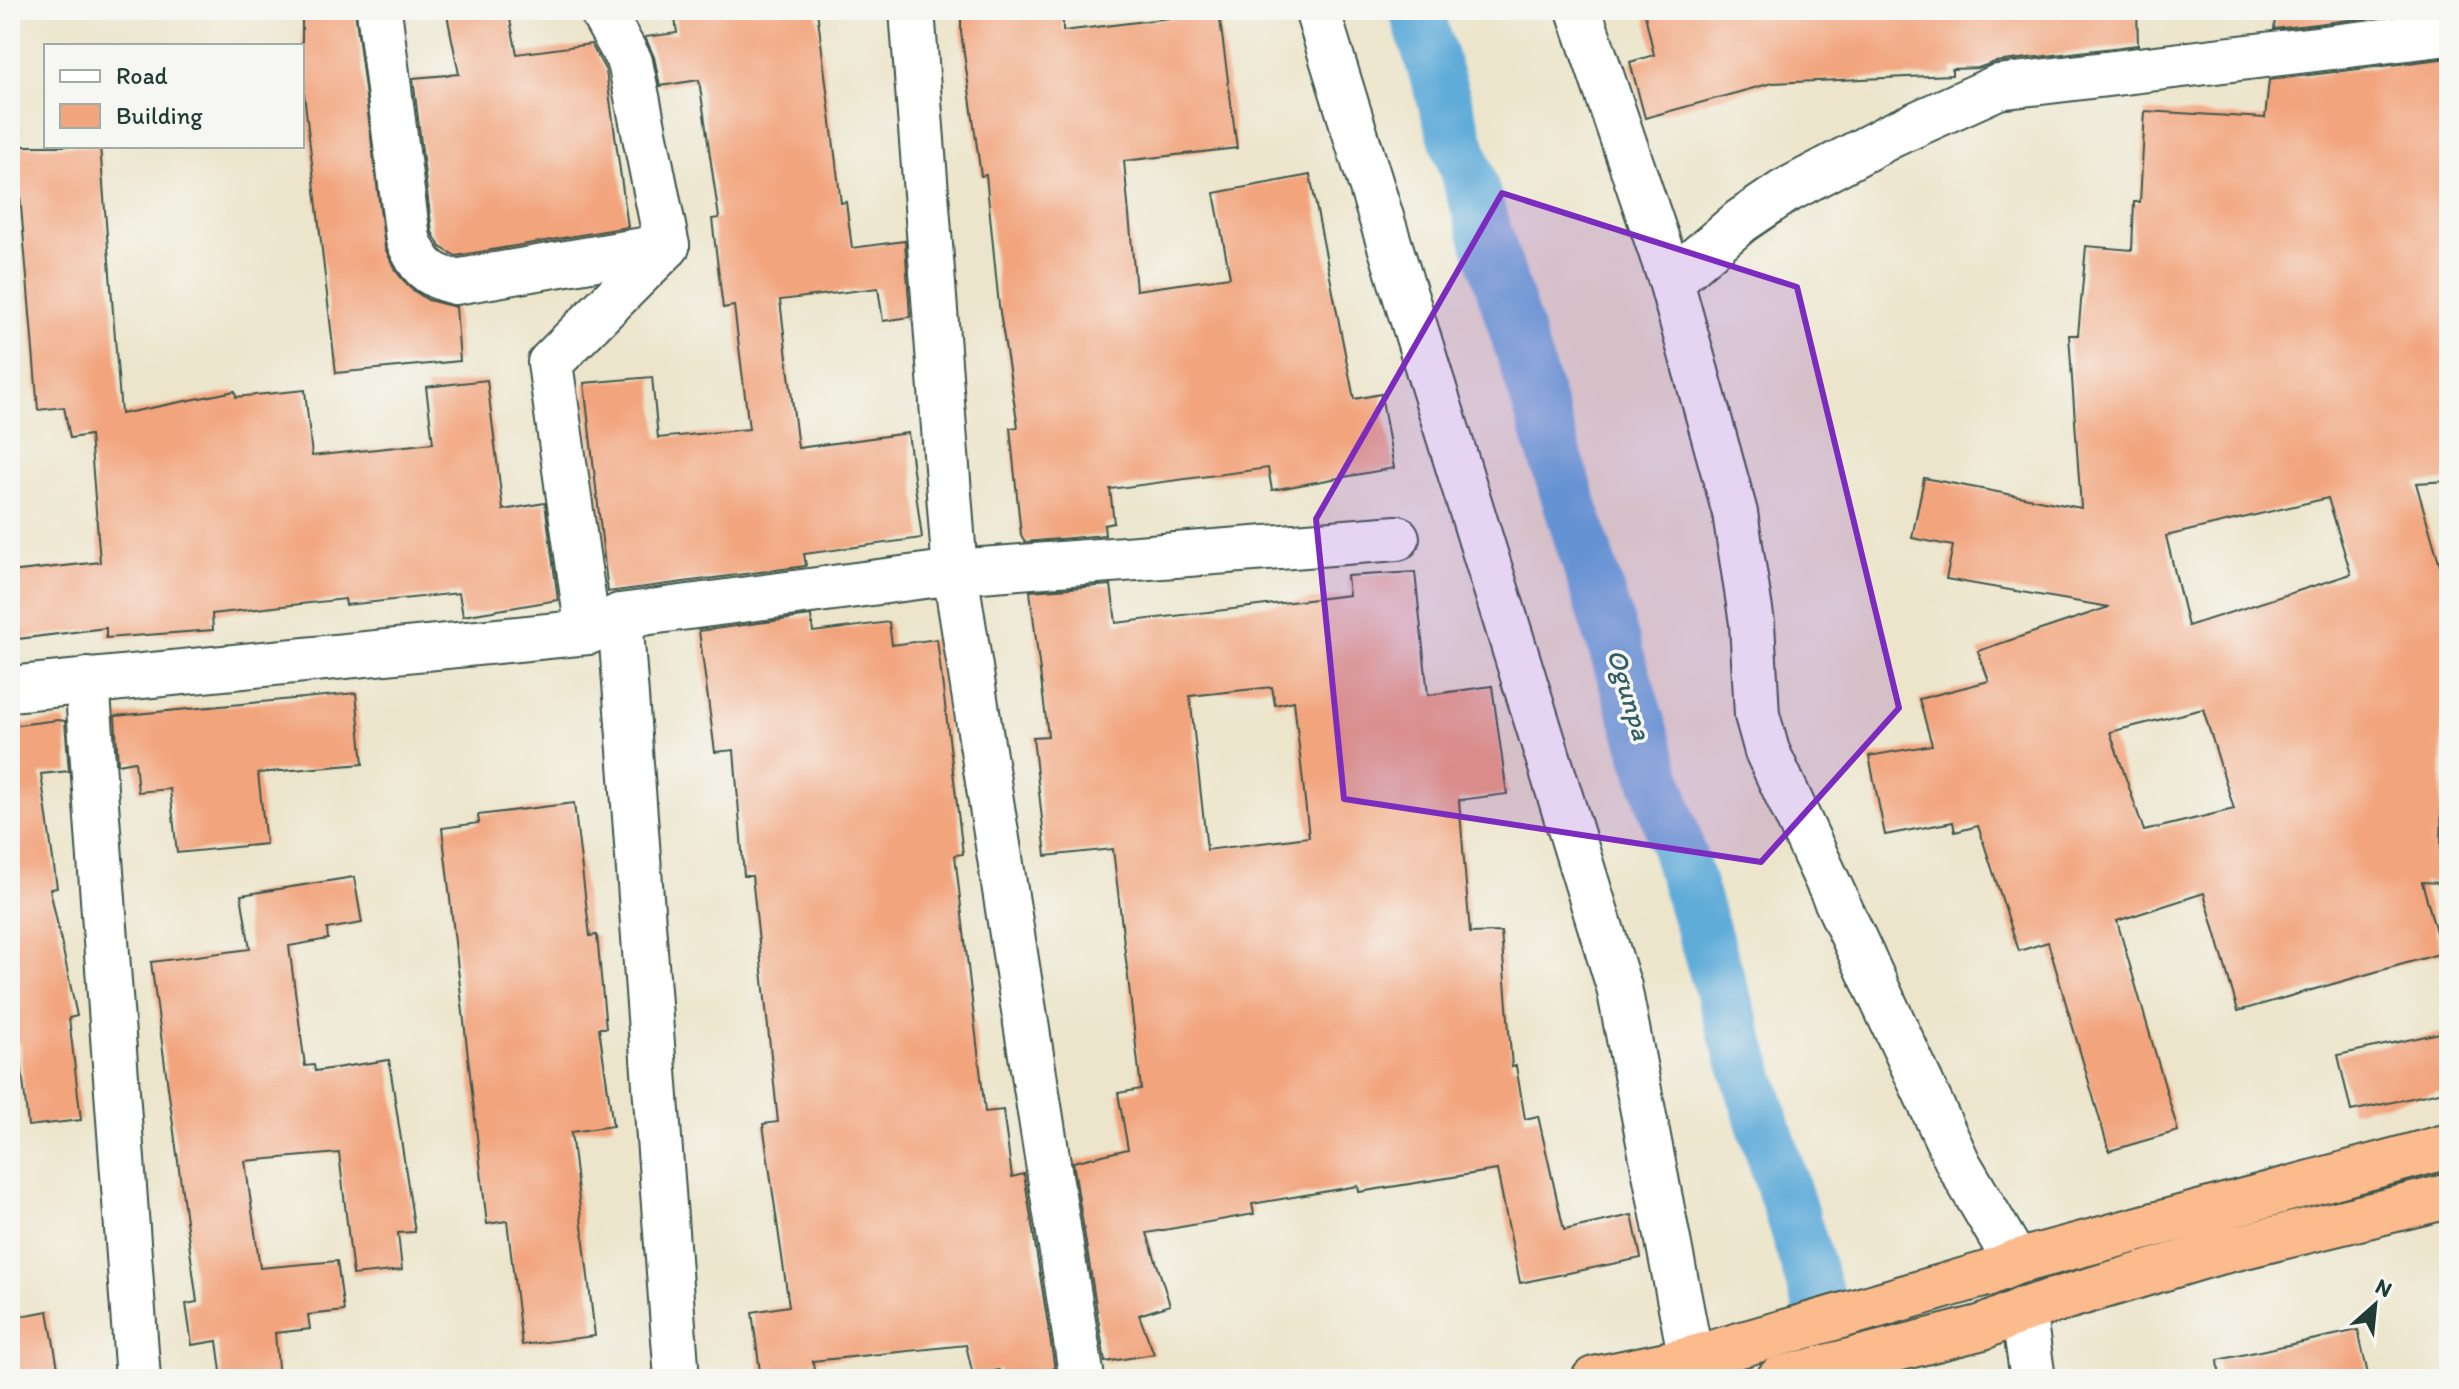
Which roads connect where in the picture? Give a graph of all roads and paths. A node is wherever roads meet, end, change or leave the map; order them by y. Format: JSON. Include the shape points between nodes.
{"nodes":[{"id":1,"x":379,"y":10,"type":"edge"},
{"id":2,"x":601,"y":10,"type":"edge"},
{"id":3,"x":912,"y":10,"type":"edge"},
{"id":4,"x":1317,"y":10,"type":"edge"},
{"id":5,"x":1579,"y":10,"type":"edge"},
{"id":6,"x":2449,"y":33,"type":"edge"},
{"id":7,"x":667,"y":246,"type":"junction"},
{"id":8,"x":1671,"y":281,"type":"junction"},
{"id":9,"x":1397,"y":538,"type":"dead end"},
{"id":10,"x":955,"y":572,"type":"junction"},
{"id":11,"x":604,"y":624,"type":"junction"},
{"id":12,"x":87,"y":680,"type":"junction"},
{"id":13,"x":10,"y":689,"type":"edge"},
{"id":14,"x":2449,"y":1146,"type":"edge"},
{"id":15,"x":2449,"y":1196,"type":"edge"},
{"id":16,"x":2001,"y":1268,"type":"junction"},
{"id":17,"x":2023,"y":1310,"type":"junction"},
{"id":18,"x":1691,"y":1359,"type":"junction"},
{"id":19,"x":138,"y":1379,"type":"edge"},
{"id":20,"x":677,"y":1379,"type":"edge"},
{"id":21,"x":1082,"y":1379,"type":"edge"},
{"id":22,"x":1594,"y":1379,"type":"edge"},
{"id":23,"x":1779,"y":1379,"type":"edge"},
{"id":24,"x":2033,"y":1379,"type":"edge"}],
"edges":[{"from":1,"to":7,"type":"street","via":[[408,239],[415,259],[432,277],[455,282]]},
{"from":2,"to":7,"type":"street","via":[[630,62]]},
{"from":3,"to":10,"type":"street"},
{"from":4,"to":18,"type":"street","via":[[1619,987]]},
{"from":5,"to":8,"type":"street"},
{"from":6,"to":8,"type":"street","via":[[1998,87],[1784,192]]},
{"from":7,"to":11,"type":"street","via":[[550,363]]},
{"from":8,"to":16,"type":"street","via":[[1735,513],[1752,623],[1757,715],[1767,751],[1959,1165]]},
{"from":9,"to":10,"type":"street"},
{"from":10,"to":11,"type":"street"},
{"from":10,"to":21,"type":"street"},
{"from":11,"to":12,"type":"street"},
{"from":11,"to":20,"type":"street"},
{"from":12,"to":13,"type":"street"},
{"from":12,"to":19,"type":"street"},
{"from":14,"to":16,"type":"highway"},
{"from":15,"to":17,"type":"highway","via":[[2212,1254]]},
{"from":16,"to":18,"type":"highway"},
{"from":17,"to":23,"type":"highway","via":[[1983,1327]]},
{"from":17,"to":24,"type":"street"},
{"from":18,"to":22,"type":"highway"}]}
